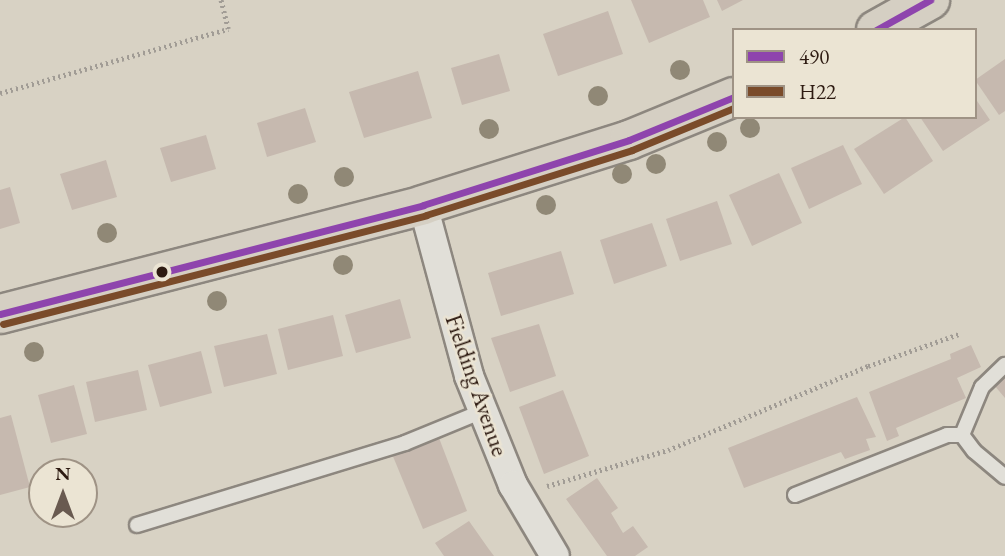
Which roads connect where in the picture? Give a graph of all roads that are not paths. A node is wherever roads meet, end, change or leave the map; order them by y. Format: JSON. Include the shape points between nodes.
{"nodes":[{"id":1,"x":930,"y":0,"type":"edge"},
{"id":2,"x":880,"y":28,"type":"edge"},
{"id":3,"x":732,"y":98,"type":"edge"},
{"id":4,"x":423,"y":205,"type":"junction"},
{"id":5,"x":0,"y":314,"type":"edge"},
{"id":6,"x":1005,"y":365,"type":"edge"},
{"id":7,"x":483,"y":411,"type":"junction"},
{"id":8,"x":962,"y":435,"type":"junction"},
{"id":9,"x":1005,"y":477,"type":"edge"},
{"id":10,"x":796,"y":495,"type":"dead end"},
{"id":11,"x":137,"y":525,"type":"dead end"},
{"id":12,"x":555,"y":556,"type":"edge"}],
"edges":[{"from":1,"to":2,"type":"main road"},
{"from":3,"to":4,"type":"main road","via":[[629,140]]},
{"from":4,"to":5,"type":"main road"},
{"from":4,"to":7,"type":"street","name":"Fielding Avenue","via":[[469,376]]},
{"from":6,"to":8,"type":"lane","via":[[982,387]]},
{"from":7,"to":11,"type":"lane","via":[[405,443]]},
{"from":7,"to":12,"type":"street","name":"Fielding Avenue","via":[[521,499]]},
{"from":8,"to":9,"type":"lane"},
{"from":8,"to":10,"type":"lane","via":[[947,435]]}]}
